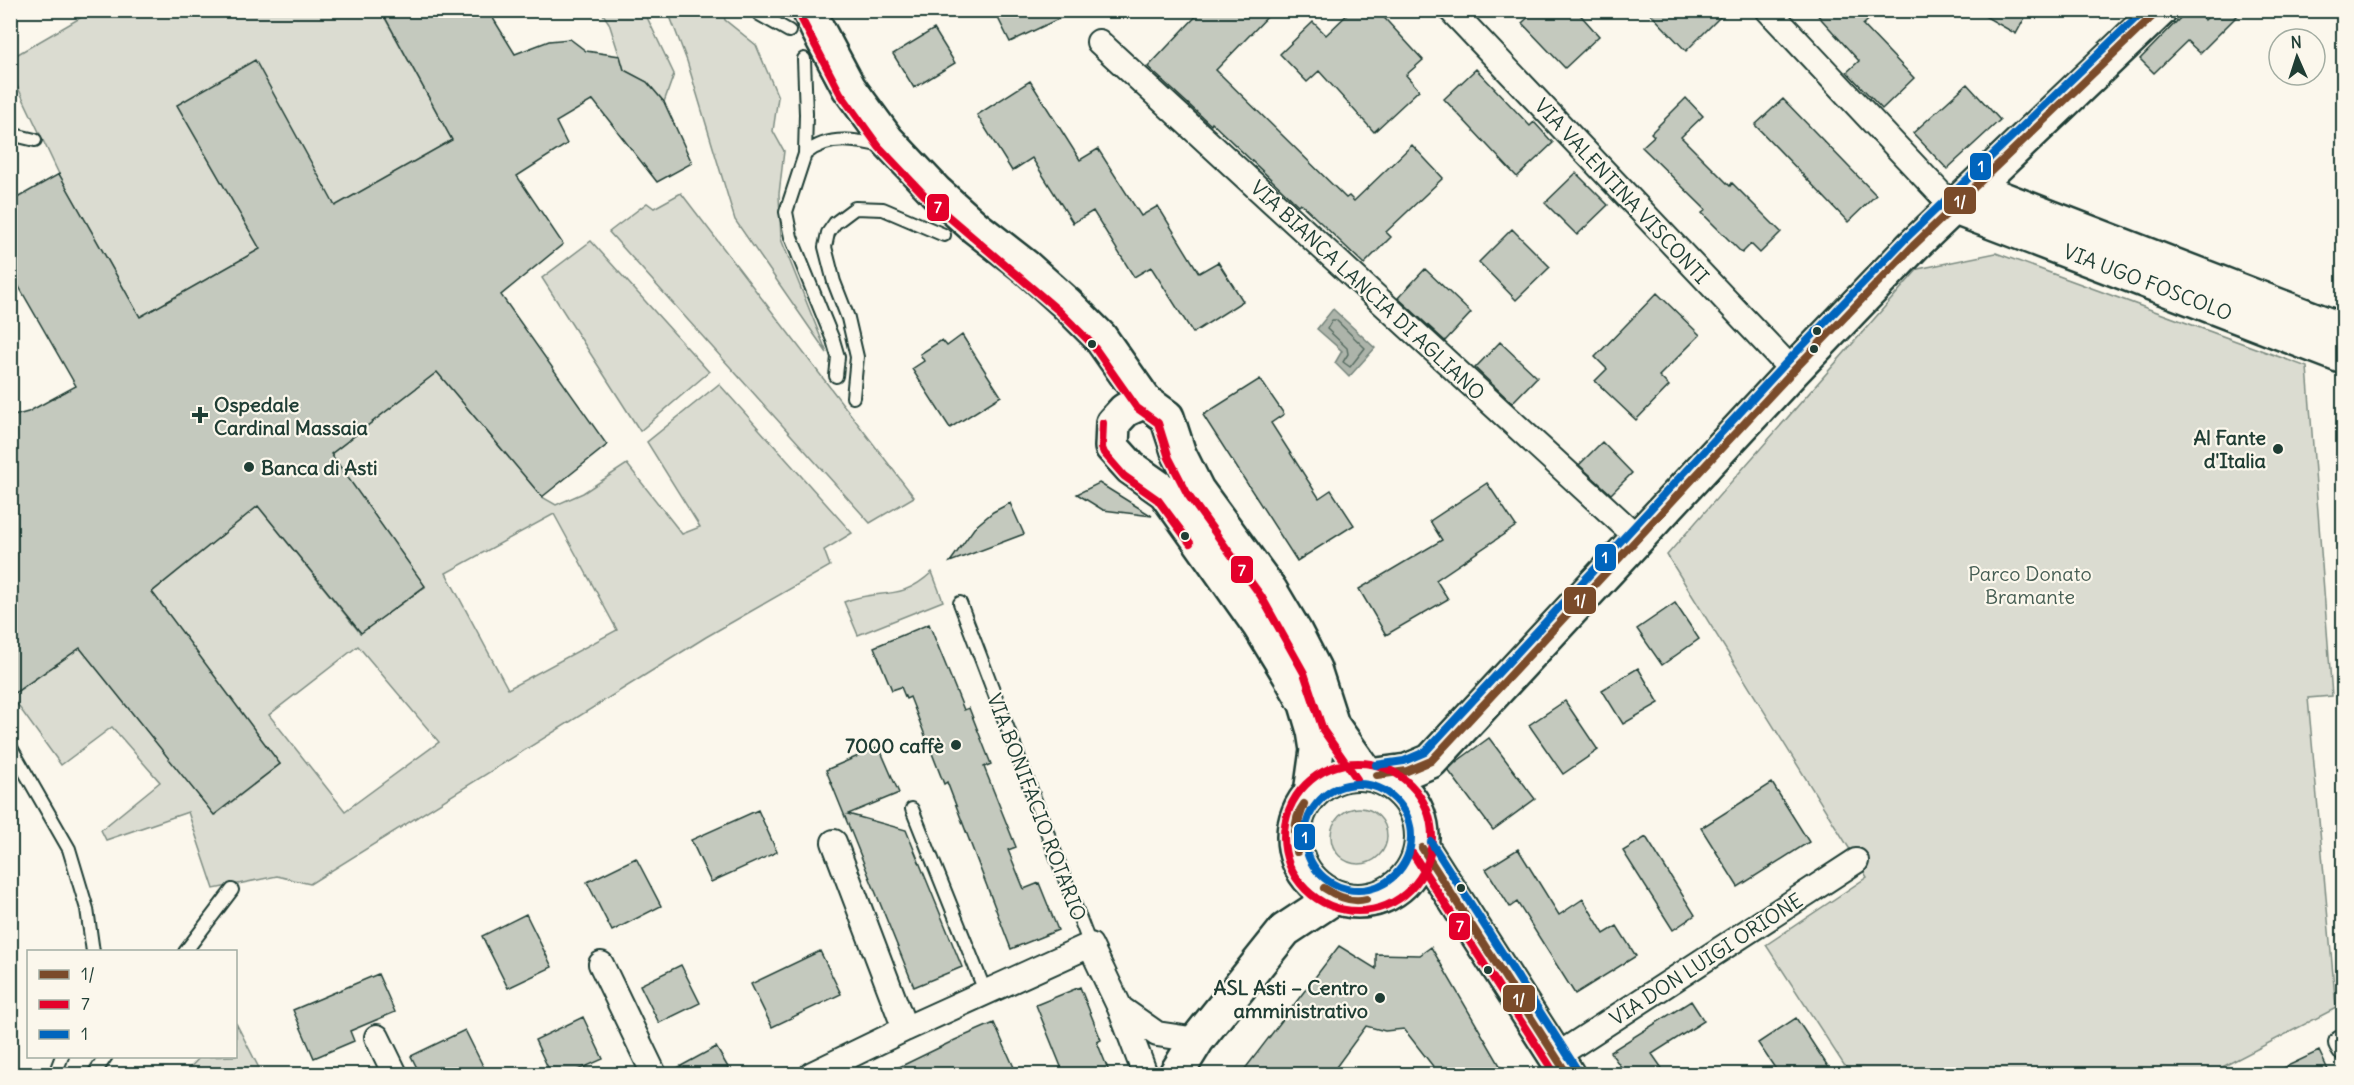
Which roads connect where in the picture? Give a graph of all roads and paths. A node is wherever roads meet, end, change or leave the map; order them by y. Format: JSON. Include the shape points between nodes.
{"nodes":[{"id":1,"x":756,"y":10,"type":"edge"},
{"id":2,"x":1451,"y":10,"type":"edge"},
{"id":3,"x":1768,"y":10,"type":"edge"},
{"id":4,"x":2160,"y":10,"type":"edge"},
{"id":5,"x":799,"y":21,"type":"edge"},
{"id":6,"x":1099,"y":42,"type":"dead end"},
{"id":7,"x":804,"y":59,"type":"dead end"},
{"id":8,"x":10,"y":134,"type":"edge"},
{"id":9,"x":35,"y":140,"type":"dead end"},
{"id":10,"x":897,"y":151,"type":"junction"},
{"id":11,"x":805,"y":154,"type":"junction"},
{"id":12,"x":1964,"y":197,"type":"junction"},
{"id":13,"x":944,"y":235,"type":"dead end"},
{"id":14,"x":2343,"y":331,"type":"edge"},
{"id":15,"x":2343,"y":357,"type":"edge"},
{"id":16,"x":1793,"y":371,"type":"junction"},
{"id":17,"x":836,"y":376,"type":"dead end"},
{"id":18,"x":853,"y":397,"type":"dead end"},
{"id":19,"x":1145,"y":401,"type":"junction"},
{"id":20,"x":1637,"y":537,"type":"junction"},
{"id":21,"x":960,"y":603,"type":"dead end"},
{"id":22,"x":10,"y":746,"type":"edge"},
{"id":23,"x":1431,"y":761,"type":"junction"},
{"id":24,"x":1371,"y":774,"type":"junction"},
{"id":25,"x":1311,"y":793,"type":"junction"},
{"id":26,"x":1414,"y":805,"type":"junction"},
{"id":27,"x":912,"y":809,"type":"dead end"},
{"id":28,"x":834,"y":842,"type":"dead end"},
{"id":29,"x":1422,"y":848,"type":"junction"},
{"id":30,"x":1856,"y":861,"type":"dead end"},
{"id":31,"x":1304,"y":870,"type":"junction"},
{"id":32,"x":1401,"y":885,"type":"junction"},
{"id":33,"x":232,"y":890,"type":"dead end"},
{"id":34,"x":1335,"y":897,"type":"junction"},
{"id":35,"x":1453,"y":899,"type":"junction"},
{"id":36,"x":1285,"y":930,"type":"junction"},
{"id":37,"x":1090,"y":945,"type":"junction"},
{"id":38,"x":93,"y":950,"type":"edge"},
{"id":39,"x":186,"y":950,"type":"edge"},
{"id":40,"x":601,"y":964,"type":"dead end"},
{"id":41,"x":985,"y":991,"type":"junction"},
{"id":42,"x":1120,"y":1008,"type":"junction"},
{"id":43,"x":904,"y":1029,"type":"junction"},
{"id":44,"x":376,"y":1037,"type":"dead end"},
{"id":45,"x":1197,"y":1040,"type":"junction"},
{"id":46,"x":61,"y":1058,"type":"edge"},
{"id":47,"x":105,"y":1058,"type":"edge"},
{"id":48,"x":1561,"y":1066,"type":"edge"},
{"id":49,"x":55,"y":1074,"type":"edge"},
{"id":50,"x":94,"y":1074,"type":"edge"},
{"id":51,"x":395,"y":1074,"type":"edge"},
{"id":52,"x":654,"y":1074,"type":"edge"},
{"id":53,"x":812,"y":1074,"type":"edge"},
{"id":54,"x":1145,"y":1074,"type":"edge"},
{"id":55,"x":1176,"y":1074,"type":"edge"}],
"edges":[{"from":1,"to":5,"type":"lane","via":[[759,14]]},
{"from":2,"to":16,"type":"street","name":"VIA VALENTINA VISCONTI"},
{"from":3,"to":12,"type":"street"},
{"from":4,"to":12,"type":"street"},
{"from":5,"to":10,"type":"street","via":[[817,28],[849,88]]},
{"from":6,"to":20,"type":"street","name":"VIA BIANCA LANCIA DI AGLIANO"},
{"from":7,"to":11,"type":"lane"},
{"from":8,"to":9,"type":"lane"},
{"from":10,"to":11,"type":"lane","via":[[855,139],[830,141]]},
{"from":10,"to":19,"type":"street","via":[[944,199],[1026,267],[1100,337]]},
{"from":11,"to":17,"type":"lane","via":[[786,212],[791,237],[833,340]]},
{"from":12,"to":14,"type":"street","name":"VIA UGO FOSCOLO"},
{"from":12,"to":15,"type":"street","name":"VIA UGO FOSCOLO"},
{"from":12,"to":16,"type":"street"},
{"from":13,"to":18,"type":"lane","via":[[883,209],[855,208],[828,233],[825,247],[857,357]]},
{"from":16,"to":20,"type":"street"},
{"from":19,"to":24,"type":"street","via":[[1167,417],[1197,490],[1251,562],[1296,632],[1314,669],[1332,725]]},
{"from":19,"to":25,"type":"street","via":[[1125,410],[1113,423],[1112,447],[1131,468],[1165,492],[1259,625],[1306,704],[1317,750]]},
{"from":20,"to":23,"type":"street"},
{"from":21,"to":37,"type":"lane","name":"VIA BONIFACIO ROTARIO"},
{"from":22,"to":38,"type":"lane","via":[[69,849],[87,909]]},
{"from":23,"to":24,"type":"street","via":[[1407,771]]},
{"from":23,"to":26,"type":"street"},
{"from":24,"to":25,"type":"street","via":[[1346,774],[1327,780]]},
{"from":24,"to":26,"type":"street","via":[[1398,787]]},
{"from":25,"to":31,"type":"street","via":[[1294,830],[1295,851]]},
{"from":26,"to":29,"type":"street","via":[[1422,825]]},
{"from":27,"to":41,"type":"lane"},
{"from":28,"to":43,"type":"street"},
{"from":29,"to":32,"type":"street","via":[[1411,874]]},
{"from":29,"to":35,"type":"street"},
{"from":30,"to":48,"type":"street","name":"VIA DON LUIGI ORIONE"},
{"from":31,"to":34,"type":"street","via":[[1317,886]]},
{"from":31,"to":36,"type":"street"},
{"from":32,"to":34,"type":"street","via":[[1370,900]]},
{"from":32,"to":35,"type":"street"},
{"from":33,"to":39,"type":"lane"},
{"from":34,"to":36,"type":"street"},
{"from":35,"to":48,"type":"street"},
{"from":36,"to":45,"type":"street"},
{"from":37,"to":41,"type":"street"},
{"from":37,"to":42,"type":"street","name":"VIA BONIFACIO ROTARIO"},
{"from":40,"to":52,"type":"street"},
{"from":41,"to":43,"type":"street"},
{"from":42,"to":45,"type":"street","name":"VIA BONIFACIO ROTARIO","via":[[1157,1034]]},
{"from":42,"to":54,"type":"street","name":"VIA BONIFACIO ROTARIO"},
{"from":43,"to":53,"type":"street"},
{"from":44,"to":51,"type":"street"},
{"from":45,"to":55,"type":"street"},
{"from":46,"to":49,"type":"lane"},
{"from":47,"to":50,"type":"lane"}]}
